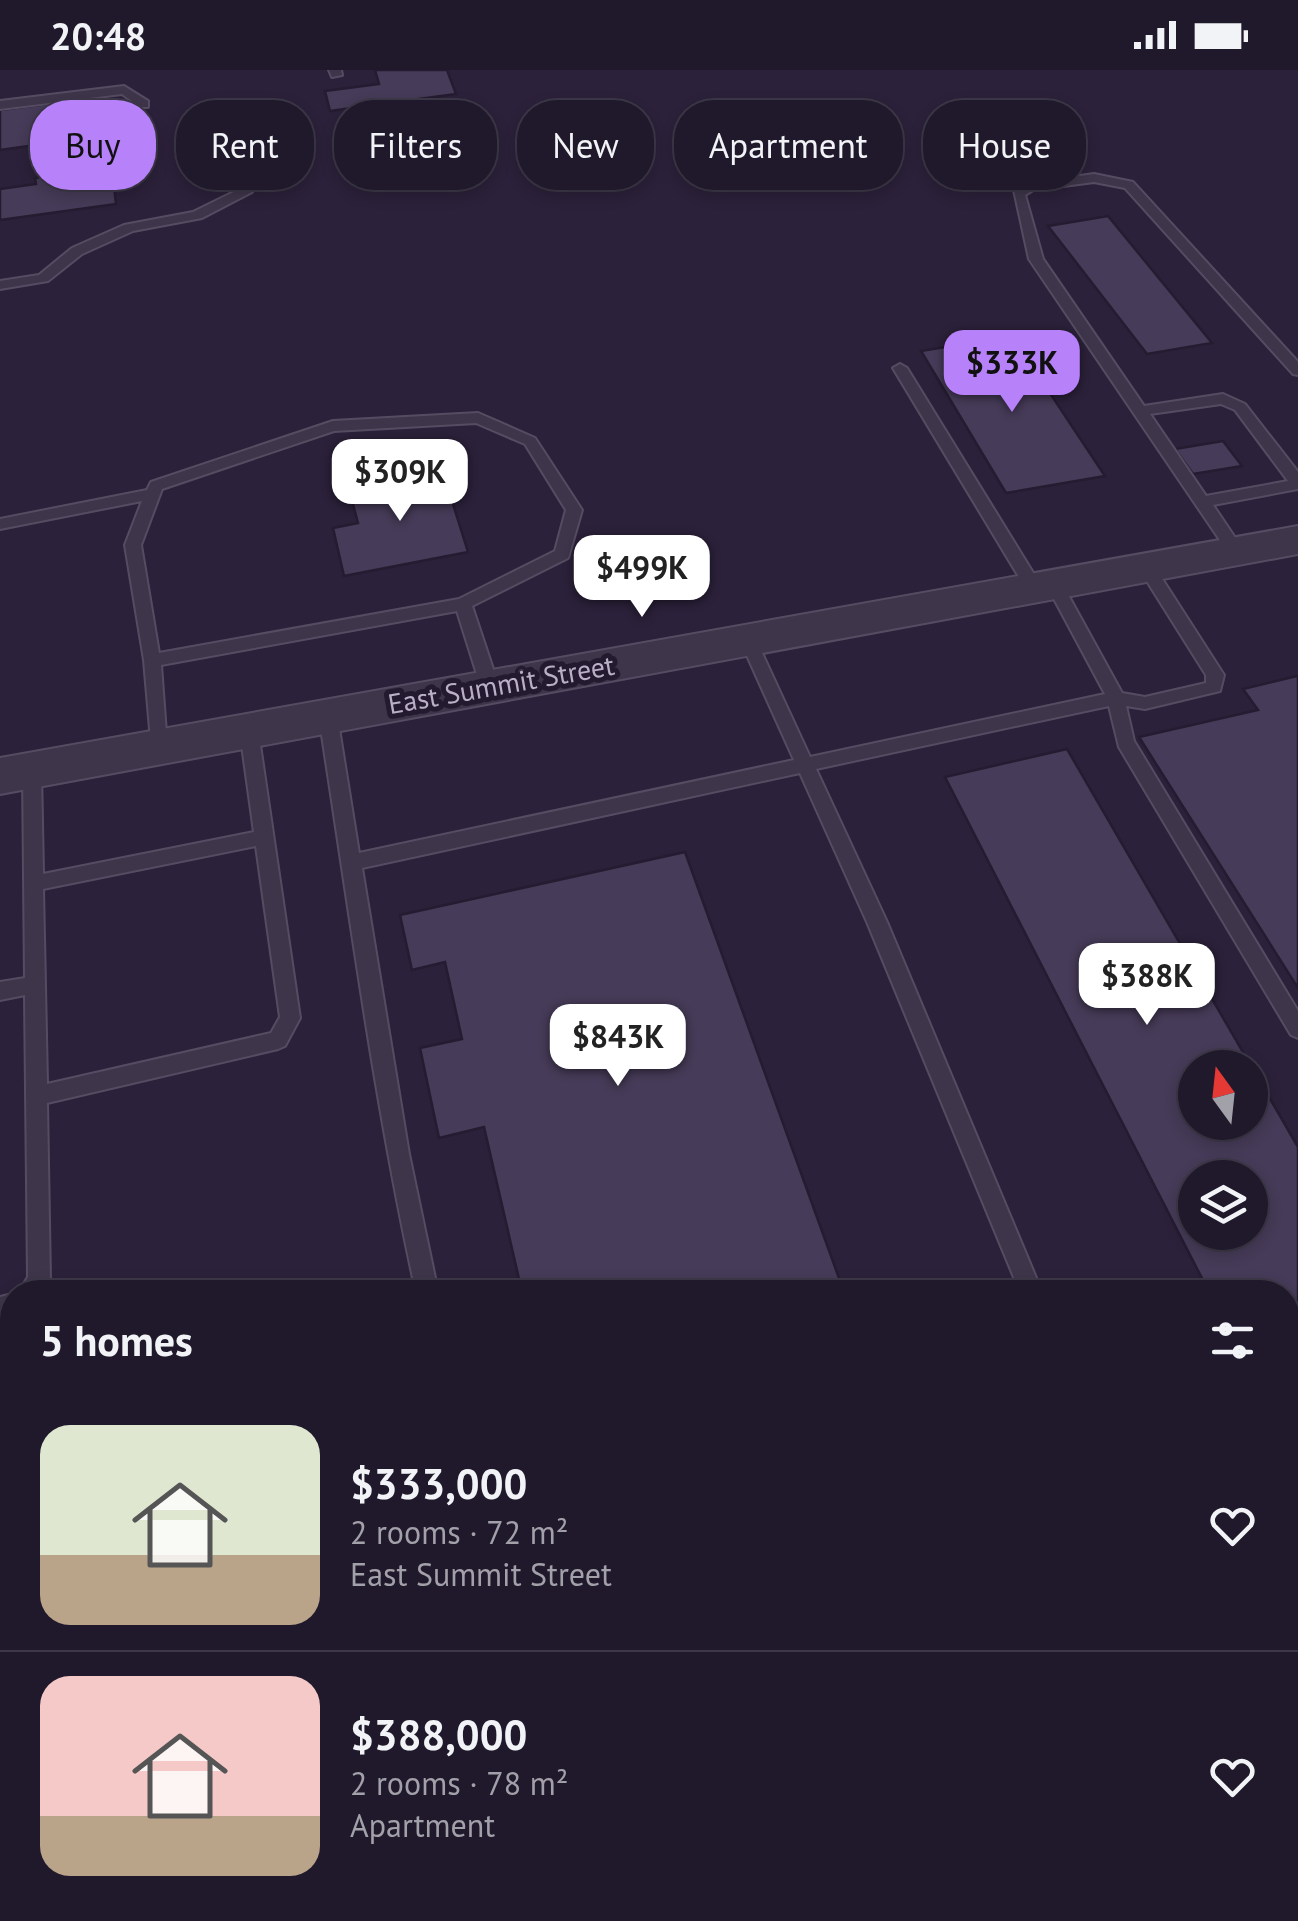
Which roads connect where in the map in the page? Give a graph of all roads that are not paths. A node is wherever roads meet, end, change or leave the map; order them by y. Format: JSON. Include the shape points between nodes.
{"nodes":[{"id":1,"x":41,"y":100,"type":"edge"},
{"id":2,"x":138,"y":100,"type":"edge"},
{"id":3,"x":30,"y":101,"type":"edge"},
{"id":4,"x":0,"y":105,"type":"edge"},
{"id":5,"x":248,"y":190,"type":"dead end"},
{"id":6,"x":0,"y":286,"type":"edge"},
{"id":7,"x":900,"y":368,"type":"dead end"},
{"id":8,"x":1298,"y":371,"type":"edge"},
{"id":9,"x":1139,"y":411,"type":"junction"},
{"id":10,"x":1298,"y":484,"type":"edge"},
{"id":11,"x":153,"y":494,"type":"junction"},
{"id":12,"x":1202,"y":502,"type":"junction"},
{"id":13,"x":0,"y":524,"type":"edge"},
{"id":14,"x":1298,"y":540,"type":"edge"},
{"id":15,"x":1236,"y":551,"type":"junction"},
{"id":16,"x":1146,"y":566,"type":"junction"},
{"id":17,"x":1044,"y":585,"type":"junction"},
{"id":18,"x":462,"y":604,"type":"junction"},
{"id":19,"x":748,"y":640,"type":"junction"},
{"id":20,"x":152,"y":660,"type":"junction"},
{"id":21,"x":489,"y":684,"type":"junction"},
{"id":22,"x":1116,"y":698,"type":"junction"},
{"id":23,"x":328,"y":716,"type":"junction"},
{"id":24,"x":249,"y":730,"type":"junction"},
{"id":25,"x":158,"y":747,"type":"junction"},
{"id":26,"x":805,"y":765,"type":"junction"},
{"id":27,"x":16,"y":773,"type":"edge"},
{"id":28,"x":264,"y":837,"type":"junction"},
{"id":29,"x":350,"y":863,"type":"junction"},
{"id":30,"x":34,"y":883,"type":"junction"},
{"id":31,"x":36,"y":984,"type":"junction"},
{"id":32,"x":0,"y":990,"type":"edge"},
{"id":33,"x":1298,"y":1029,"type":"edge"},
{"id":34,"x":37,"y":1096,"type":"junction"},
{"id":35,"x":39,"y":1280,"type":"edge"},
{"id":36,"x":424,"y":1280,"type":"edge"},
{"id":37,"x":1026,"y":1280,"type":"edge"}],
"edges":[{"from":1,"to":2,"type":"lane","via":[[124,90]]},
{"from":3,"to":4,"type":"lane"},
{"from":5,"to":6,"type":"lane","via":[[197,215],[128,228],[77,251],[43,278]]},
{"from":7,"to":17,"type":"lane"},
{"from":8,"to":9,"type":"lane","via":[[1129,185],[1094,178],[1018,193],[1036,259]]},
{"from":9,"to":10,"type":"lane","via":[[1222,399],[1240,407]]},
{"from":9,"to":12,"type":"lane"},
{"from":10,"to":12,"type":"lane"},
{"from":11,"to":13,"type":"lane"},
{"from":11,"to":18,"type":"lane","via":[[156,486],[332,426],[478,418],[530,441],[574,510],[562,554]]},
{"from":11,"to":20,"type":"lane","via":[[134,545]]},
{"from":12,"to":15,"type":"lane"},
{"from":14,"to":15,"type":"street","name":"East Summit Street"},
{"from":15,"to":16,"type":"street","name":"East Summit Street"},
{"from":16,"to":17,"type":"street","name":"East Summit Street"},
{"from":16,"to":22,"type":"lane","via":[[1214,675],[1214,687],[1145,703]]},
{"from":17,"to":19,"type":"street","name":"East Summit Street"},
{"from":17,"to":22,"type":"lane"},
{"from":18,"to":20,"type":"lane"},
{"from":18,"to":21,"type":"lane"},
{"from":19,"to":21,"type":"street","name":"East Summit Street"},
{"from":19,"to":26,"type":"lane"},
{"from":20,"to":25,"type":"lane"},
{"from":21,"to":23,"type":"street","name":"East Summit Street"},
{"from":22,"to":26,"type":"lane"},
{"from":22,"to":33,"type":"lane","via":[[1125,742]]},
{"from":23,"to":24,"type":"street","name":"East Summit Street"},
{"from":23,"to":29,"type":"lane"},
{"from":24,"to":25,"type":"street","name":"East Summit Street"},
{"from":24,"to":28,"type":"lane"},
{"from":25,"to":27,"type":"street","name":"East Summit Street"},
{"from":26,"to":29,"type":"lane"},
{"from":26,"to":37,"type":"lane"},
{"from":27,"to":30,"type":"lane"},
{"from":28,"to":30,"type":"lane"},
{"from":28,"to":34,"type":"lane","via":[[290,1018],[278,1040]]},
{"from":29,"to":36,"type":"lane"},
{"from":30,"to":31,"type":"lane"},
{"from":31,"to":32,"type":"lane"},
{"from":31,"to":34,"type":"lane"},
{"from":34,"to":35,"type":"lane"}]}
